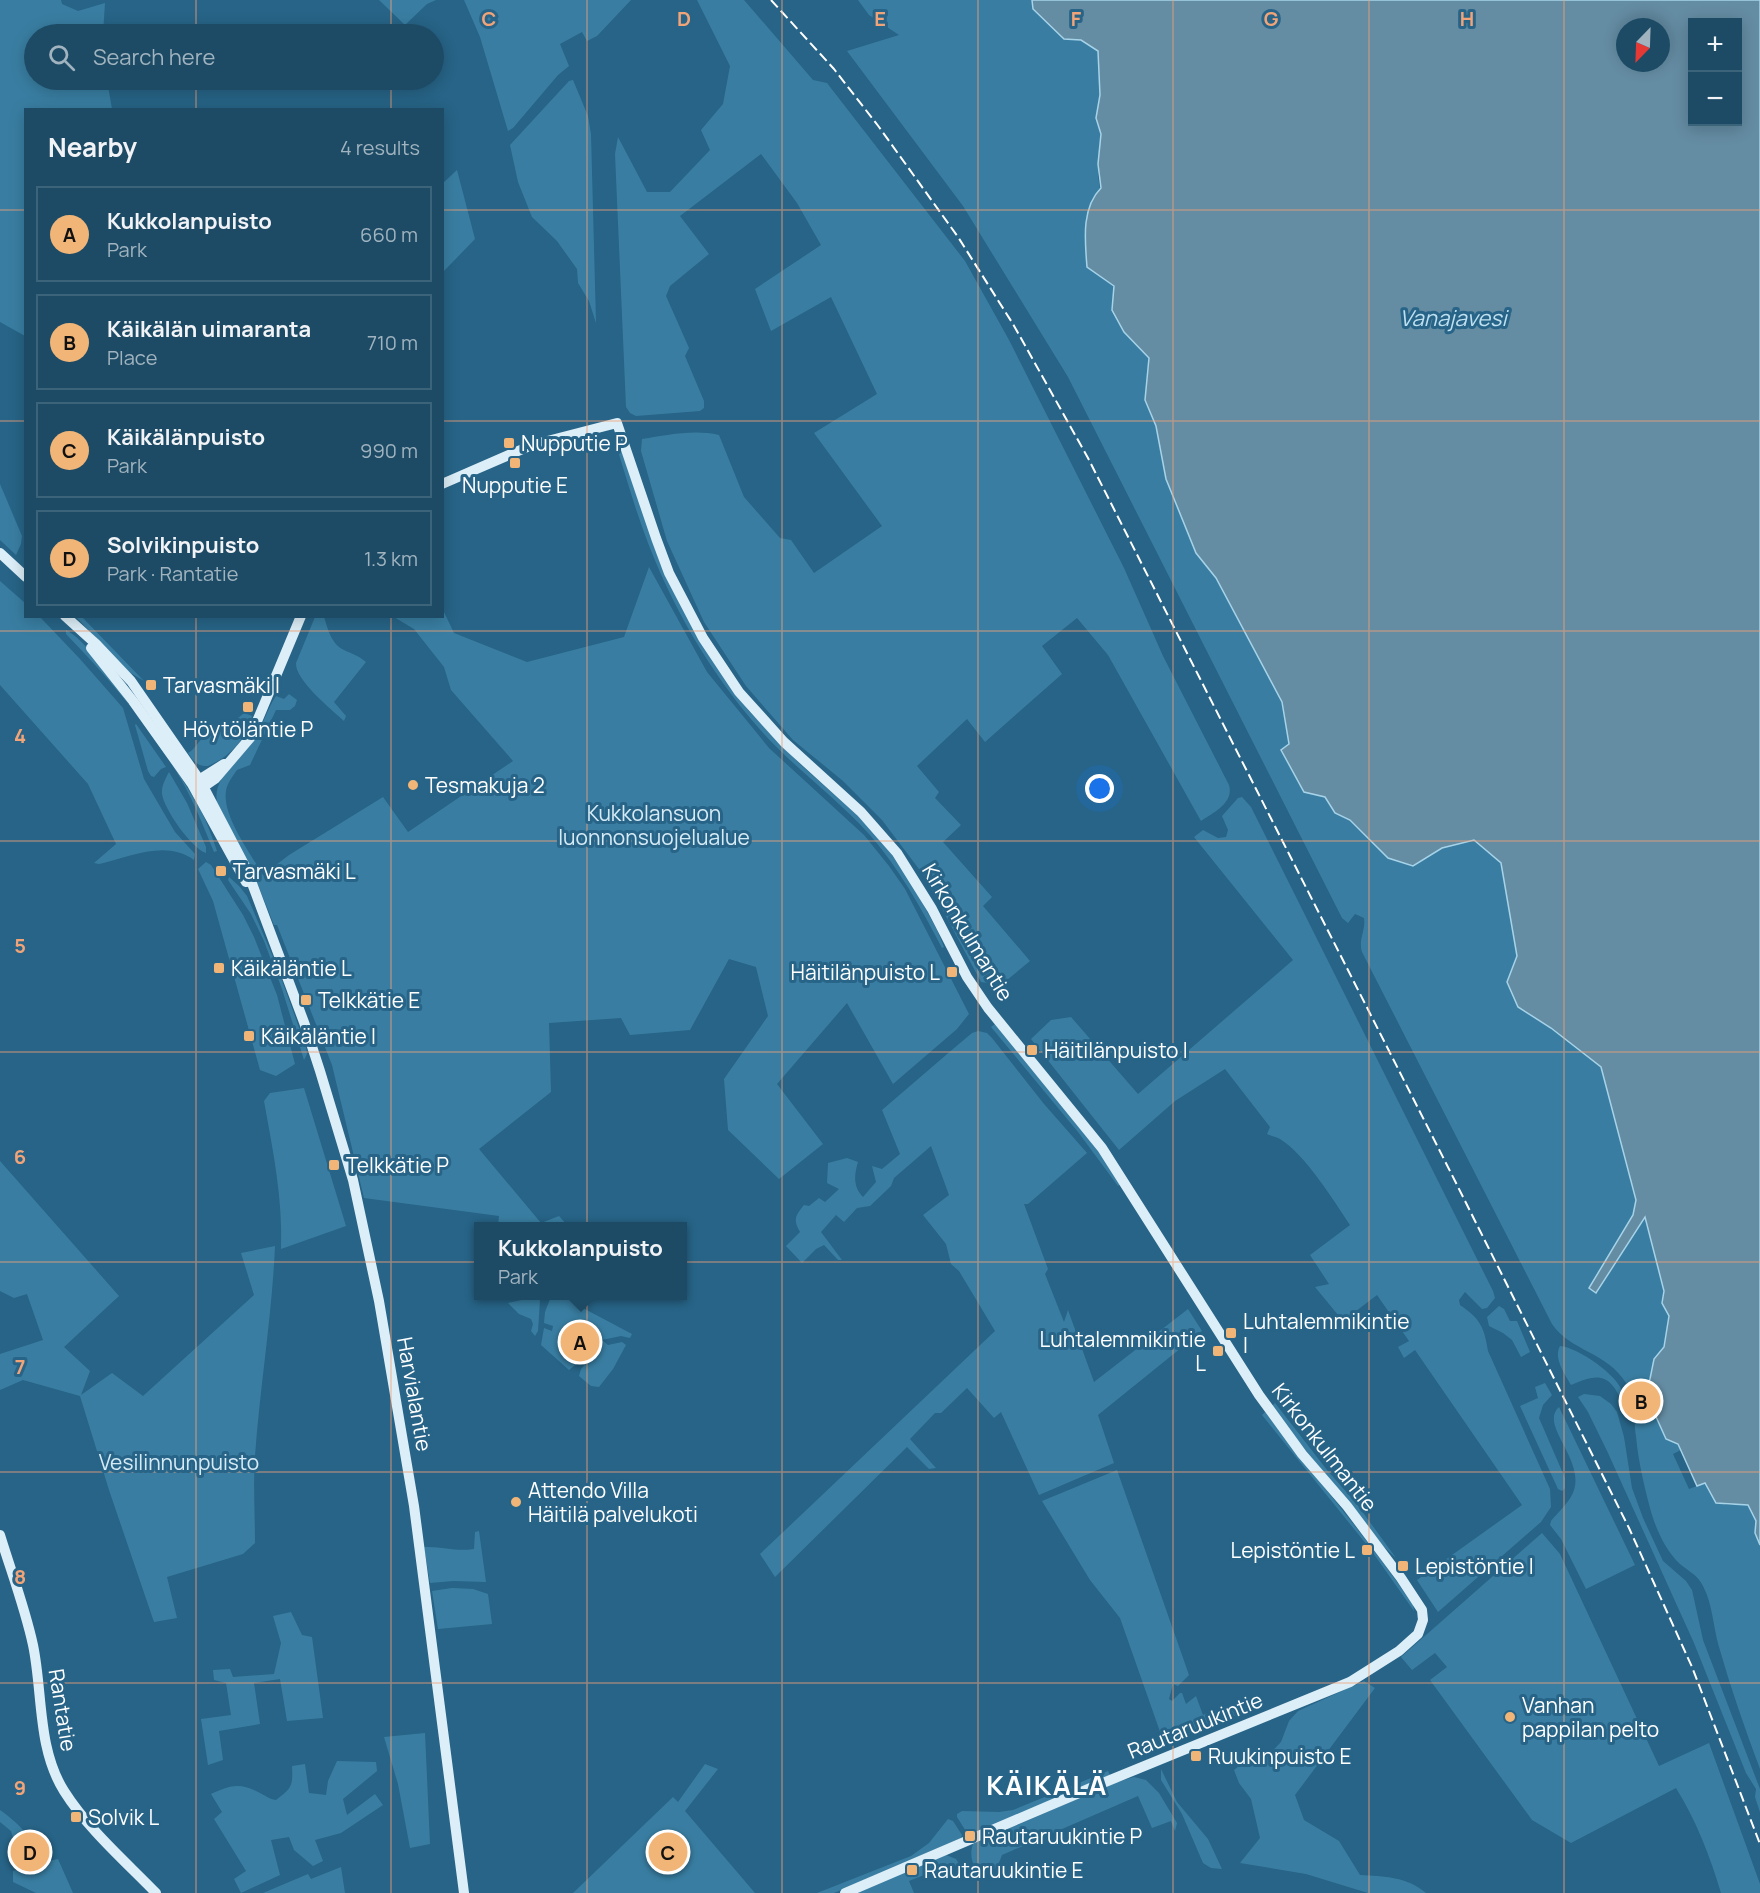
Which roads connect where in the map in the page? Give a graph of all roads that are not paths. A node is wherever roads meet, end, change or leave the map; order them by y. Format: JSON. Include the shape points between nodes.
{"nodes":[{"id":1,"x":444,"y":483,"type":"edge"},
{"id":2,"x":0,"y":553,"type":"edge"},
{"id":3,"x":24,"y":575,"type":"edge"},
{"id":4,"x":66,"y":618,"type":"edge"},
{"id":5,"x":300,"y":618,"type":"edge"},
{"id":6,"x":198,"y":785,"type":"junction"},
{"id":7,"x":0,"y":1535,"type":"edge"},
{"id":8,"x":1418,"y":1634,"type":"joint"},
{"id":9,"x":156,"y":1893,"type":"edge"},
{"id":10,"x":464,"y":1893,"type":"edge"},
{"id":11,"x":845,"y":1893,"type":"edge"}],
"edges":[{"from":1,"to":8,"type":"street","name":"Kirkonkulmantie","via":[[532,445],[617,423],[669,573],[703,638],[759,716],[861,812],[897,853],[988,1008],[1102,1148],[1263,1400],[1412,1594],[1422,1610]]},
{"from":2,"to":3,"type":"street"},
{"from":4,"to":6,"type":"street","name":"Harvialantie","via":[[131,681]]},
{"from":5,"to":6,"type":"street","via":[[252,734],[244,747]]},
{"from":6,"to":10,"type":"street","name":"Harvialantie","via":[[247,870],[305,1025],[353,1180],[379,1301],[414,1506]]},
{"from":7,"to":9,"type":"street","name":"Rantatie","via":[[33,1643],[47,1750],[54,1771],[83,1817]]},
{"from":8,"to":11,"type":"street","name":"Rautaruukintie","via":[[1400,1651],[1350,1682]]}]}
